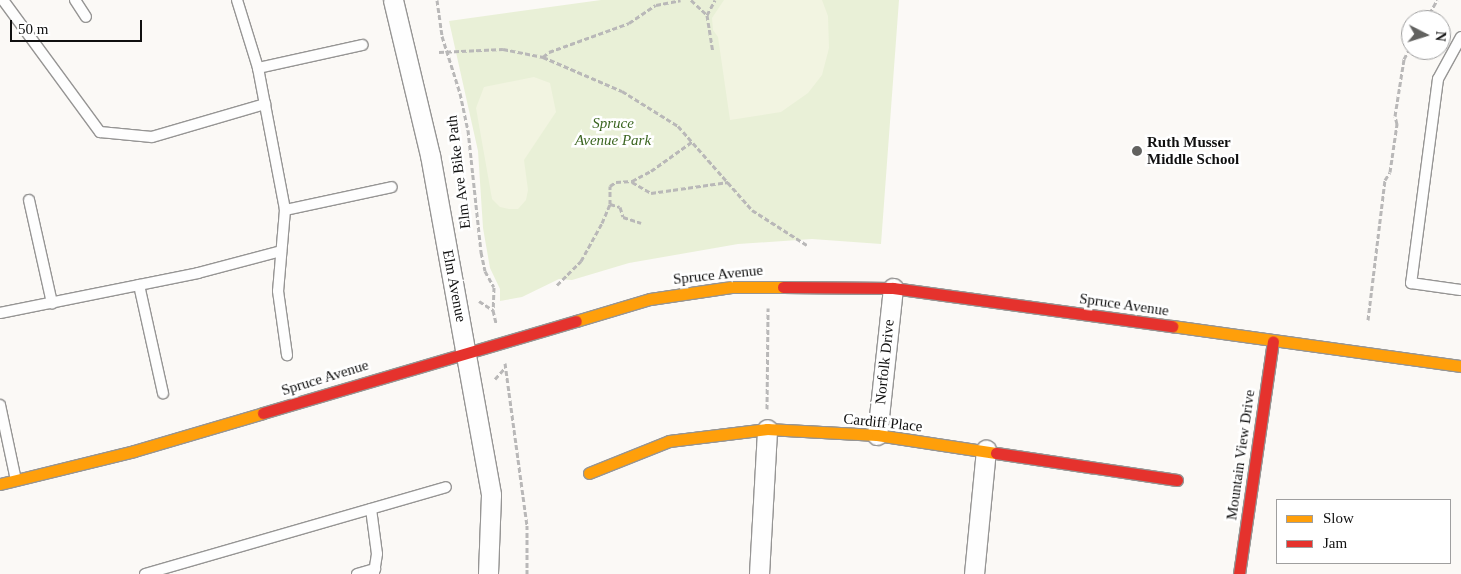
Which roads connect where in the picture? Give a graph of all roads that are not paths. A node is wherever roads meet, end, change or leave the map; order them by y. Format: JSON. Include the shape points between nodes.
{"nodes":[{"id":1,"x":3,"y":0,"type":"edge"},
{"id":2,"x":75,"y":0,"type":"edge"},
{"id":3,"x":237,"y":0,"type":"edge"},
{"id":4,"x":393,"y":0,"type":"edge"},
{"id":5,"x":86,"y":17,"type":"dead end"},
{"id":6,"x":1461,"y":38,"type":"edge"},
{"id":7,"x":363,"y":45,"type":"dead end"},
{"id":8,"x":258,"y":68,"type":"junction"},
{"id":9,"x":265,"y":104,"type":"junction"},
{"id":10,"x":392,"y":187,"type":"dead end"},
{"id":11,"x":29,"y":200,"type":"dead end"},
{"id":12,"x":285,"y":210,"type":"junction"},
{"id":13,"x":281,"y":251,"type":"junction"},
{"id":14,"x":139,"y":285,"type":"junction"},
{"id":15,"x":893,"y":288,"type":"junction"},
{"id":16,"x":1461,"y":290,"type":"edge"},
{"id":17,"x":52,"y":303,"type":"junction"},
{"id":18,"x":0,"y":313,"type":"edge"},
{"id":19,"x":1273,"y":341,"type":"junction"},
{"id":20,"x":466,"y":350,"type":"junction"},
{"id":21,"x":287,"y":354,"type":"dead end"},
{"id":22,"x":1461,"y":366,"type":"edge"},
{"id":23,"x":163,"y":393,"type":"dead end"},
{"id":24,"x":0,"y":404,"type":"edge"},
{"id":25,"x":767,"y":424,"type":"junction"},
{"id":26,"x":877,"y":435,"type":"junction"},
{"id":27,"x":986,"y":450,"type":"junction"},
{"id":28,"x":590,"y":474,"type":"dead end"},
{"id":29,"x":1177,"y":480,"type":"dead end"},
{"id":30,"x":16,"y":481,"type":"junction"},
{"id":31,"x":0,"y":484,"type":"edge"},
{"id":32,"x":446,"y":486,"type":"dead end"},
{"id":33,"x":371,"y":509,"type":"junction"},
{"id":34,"x":374,"y":571,"type":"edge"},
{"id":35,"x":145,"y":574,"type":"edge"},
{"id":36,"x":357,"y":574,"type":"edge"},
{"id":37,"x":488,"y":574,"type":"edge"},
{"id":38,"x":759,"y":574,"type":"edge"},
{"id":39,"x":974,"y":574,"type":"edge"},
{"id":40,"x":1238,"y":574,"type":"edge"}],
"edges":[{"from":1,"to":9,"type":"lane","via":[[100,132],[152,137]]},
{"from":2,"to":5,"type":"lane"},
{"from":3,"to":8,"type":"lane"},
{"from":4,"to":20,"type":"street","name":"Elm Avenue","via":[[430,155]]},
{"from":6,"to":16,"type":"lane","via":[[1438,79],[1411,283]]},
{"from":7,"to":8,"type":"lane"},
{"from":8,"to":9,"type":"lane"},
{"from":9,"to":12,"type":"lane"},
{"from":10,"to":12,"type":"lane"},
{"from":11,"to":17,"type":"lane"},
{"from":12,"to":13,"type":"lane"},
{"from":13,"to":14,"type":"lane"},
{"from":13,"to":21,"type":"lane","via":[[278,291]]},
{"from":14,"to":17,"type":"lane"},
{"from":14,"to":23,"type":"lane"},
{"from":15,"to":19,"type":"street","name":"Spruce Avenue"},
{"from":15,"to":20,"type":"street","name":"Spruce Avenue","via":[[770,285],[697,290],[650,298]]},
{"from":15,"to":26,"type":"street","name":"Norfolk Drive"},
{"from":17,"to":18,"type":"lane"},
{"from":19,"to":22,"type":"street","name":"Spruce Avenue"},
{"from":19,"to":40,"type":"street","name":"Mountain View Drive"},
{"from":20,"to":30,"type":"street","name":"Spruce Avenue","via":[[134,451]]},
{"from":20,"to":37,"type":"street","name":"Elm Avenue","via":[[491,495]]},
{"from":24,"to":30,"type":"lane"},
{"from":25,"to":26,"type":"street","name":"Cardiff Place"},
{"from":25,"to":28,"type":"street","name":"Cardiff Place","via":[[670,441]]},
{"from":25,"to":38,"type":"street"},
{"from":26,"to":27,"type":"street","name":"Cardiff Place"},
{"from":27,"to":29,"type":"street","name":"Cardiff Place"},
{"from":27,"to":39,"type":"street"},
{"from":30,"to":31,"type":"street","name":"Spruce Avenue"},
{"from":32,"to":33,"type":"lane"},
{"from":33,"to":34,"type":"lane","via":[[377,554]]},
{"from":33,"to":35,"type":"lane"},
{"from":34,"to":36,"type":"lane"}]}
